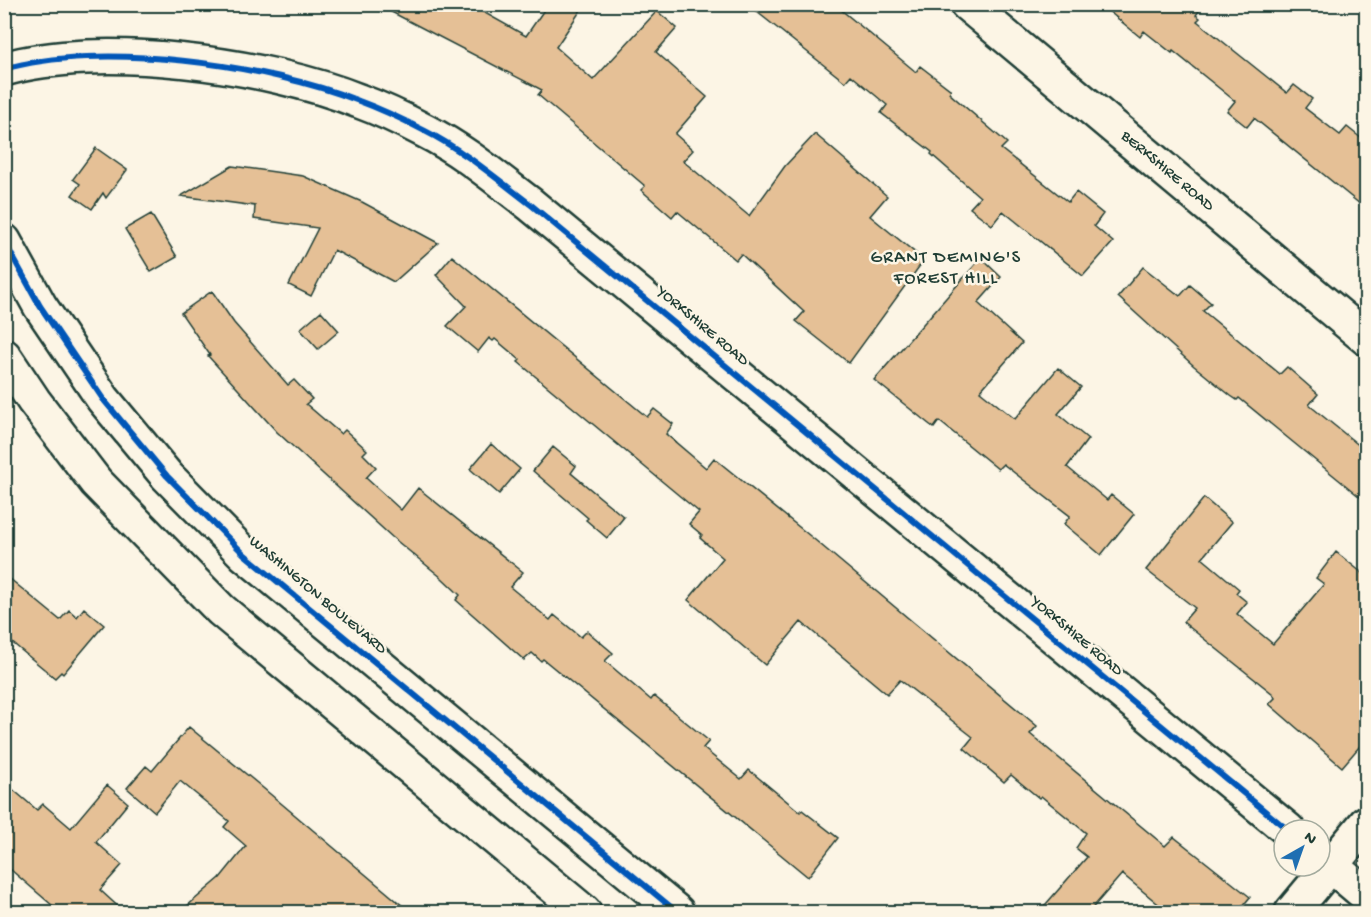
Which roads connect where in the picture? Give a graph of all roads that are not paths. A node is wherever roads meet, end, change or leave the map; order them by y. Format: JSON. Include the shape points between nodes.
{"nodes":[{"id":1,"x":967,"y":4,"type":"edge"},
{"id":2,"x":4,"y":69,"type":"edge"},
{"id":3,"x":4,"y":241,"type":"edge"},
{"id":4,"x":1366,"y":338,"type":"edge"},
{"id":5,"x":4,"y":356,"type":"edge"},
{"id":6,"x":1273,"y":818,"type":"edge"},
{"id":7,"x":1366,"y":823,"type":"edge"},
{"id":8,"x":1332,"y":855,"type":"edge"},
{"id":9,"x":1332,"y":866,"type":"edge"},
{"id":10,"x":1315,"y":878,"type":"edge"},
{"id":11,"x":1366,"y":895,"type":"edge"},
{"id":12,"x":584,"y":912,"type":"edge"},
{"id":13,"x":676,"y":912,"type":"edge"},
{"id":14,"x":1292,"y":912,"type":"edge"}],
"edges":[{"from":1,"to":4,"type":"street","name":"BERKSHIRE ROAD"},
{"from":2,"to":6,"type":"street","name":"YORKSHIRE ROAD","via":[[32,61],[101,56],[164,59],[236,69],[358,100],[428,132],[530,204]]},
{"from":3,"to":13,"type":"street","name":"WASHINGTON BOULEVARD","via":[[40,306],[103,399],[167,476],[244,554]]},
{"from":5,"to":12,"type":"street","via":[[96,482],[221,610]]},
{"from":7,"to":8,"type":"street"},
{"from":9,"to":11,"type":"street"},
{"from":10,"to":14,"type":"street"}]}
